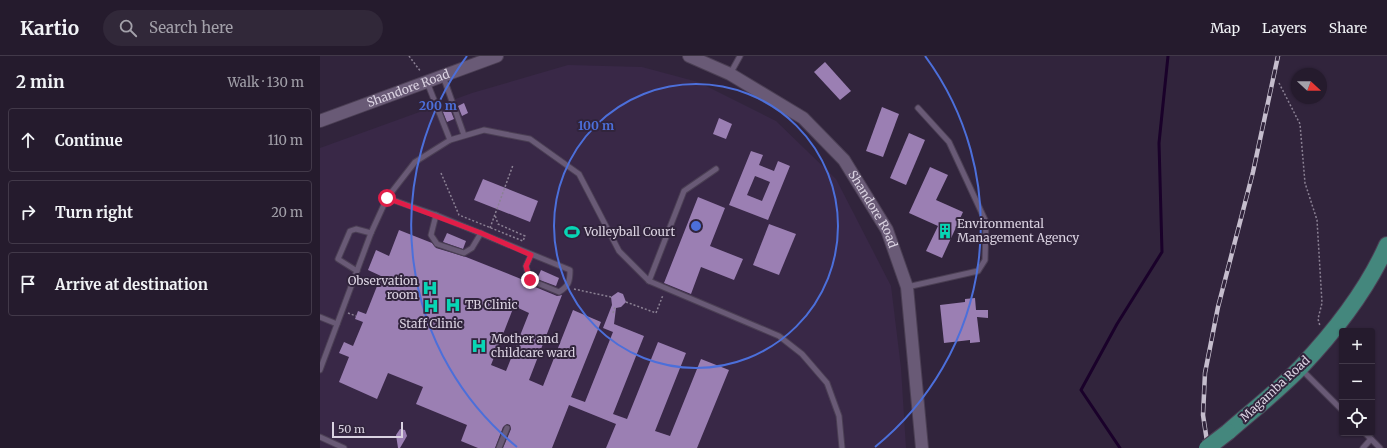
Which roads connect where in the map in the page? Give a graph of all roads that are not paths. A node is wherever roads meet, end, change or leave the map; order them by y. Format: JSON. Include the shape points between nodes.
{"nodes":[{"id":1,"x":497,"y":56,"type":"edge"},
{"id":2,"x":688,"y":56,"type":"edge"},
{"id":3,"x":740,"y":56,"type":"edge"},
{"id":4,"x":730,"y":74,"type":"junction"},
{"id":5,"x":442,"y":75,"type":"junction"},
{"id":6,"x":427,"y":82,"type":"junction"},
{"id":7,"x":918,"y":108,"type":"dead end"},
{"id":8,"x":320,"y":121,"type":"edge"},
{"id":9,"x":464,"y":135,"type":"junction"},
{"id":10,"x":450,"y":140,"type":"junction"},
{"id":11,"x":716,"y":169,"type":"dead end"},
{"id":12,"x":387,"y":198,"type":"junction"},
{"id":13,"x":436,"y":215,"type":"junction"},
{"id":14,"x":371,"y":233,"type":"junction"},
{"id":15,"x":481,"y":233,"type":"junction"},
{"id":16,"x":1387,"y":245,"type":"edge"},
{"id":17,"x":531,"y":255,"type":"junction"},
{"id":18,"x":357,"y":271,"type":"junction"},
{"id":19,"x":648,"y":281,"type":"junction"},
{"id":20,"x":907,"y":287,"type":"junction"},
{"id":21,"x":320,"y":318,"type":"edge"},
{"id":22,"x":338,"y":324,"type":"junction"},
{"id":23,"x":1300,"y":368,"type":"junction"},
{"id":24,"x":320,"y":370,"type":"edge"},
{"id":25,"x":1339,"y":407,"type":"edge"},
{"id":26,"x":507,"y":428,"type":"dead end"},
{"id":27,"x":1368,"y":436,"type":"edge"},
{"id":28,"x":320,"y":437,"type":"edge"},
{"id":29,"x":1371,"y":439,"type":"junction"},
{"id":30,"x":344,"y":448,"type":"edge"},
{"id":31,"x":499,"y":448,"type":"edge"},
{"id":32,"x":842,"y":448,"type":"edge"},
{"id":33,"x":922,"y":448,"type":"edge"},
{"id":34,"x":1207,"y":448,"type":"edge"},
{"id":35,"x":1363,"y":448,"type":"edge"},
{"id":36,"x":1380,"y":448,"type":"edge"}],
"edges":[{"from":1,"to":5,"type":"street","name":"Shandore Road"},
{"from":2,"to":4,"type":"street","name":"Shandore Road"},
{"from":3,"to":4,"type":"lane"},
{"from":4,"to":20,"type":"street","name":"Shandore Road","via":[[803,118],[844,160],[887,230]]},
{"from":5,"to":6,"type":"street","name":"Shandore Road"},
{"from":5,"to":9,"type":"lane"},
{"from":6,"to":8,"type":"street","name":"Shandore Road"},
{"from":6,"to":10,"type":"lane"},
{"from":7,"to":20,"type":"lane","via":[[949,142],[986,222],[985,260],[978,271]]},
{"from":9,"to":10,"type":"lane"},
{"from":9,"to":19,"type":"lane","via":[[484,130],[530,139],[579,174],[619,251]]},
{"from":10,"to":12,"type":"lane","via":[[415,162]]},
{"from":11,"to":19,"type":"lane","via":[[684,191]]},
{"from":12,"to":13,"type":"lane"},
{"from":12,"to":14,"type":"lane"},
{"from":13,"to":15,"type":"lane"},
{"from":13,"to":15,"type":"lane","via":[[431,235],[437,244],[464,253],[472,248]]},
{"from":14,"to":18,"type":"lane"},
{"from":14,"to":18,"type":"lane","via":[[356,229],[350,231],[338,259]]},
{"from":15,"to":17,"type":"lane"},
{"from":16,"to":23,"type":"highway","name":"Magamba Road","via":[[1381,259],[1342,320]]},
{"from":17,"to":17,"type":"lane","via":[[570,270],[570,280],[566,288],[559,292],[530,280],[526,266]]},
{"from":18,"to":22,"type":"lane"},
{"from":19,"to":32,"type":"lane","via":[[779,336],[802,354],[827,383],[839,416]]},
{"from":20,"to":33,"type":"street","name":"Shandore Road"},
{"from":21,"to":22,"type":"lane"},
{"from":22,"to":24,"type":"lane"},
{"from":23,"to":25,"type":"lane"},
{"from":23,"to":34,"type":"highway","name":"Magamba Road","bridge":true},
{"from":26,"to":31,"type":"lane"},
{"from":27,"to":29,"type":"lane"},
{"from":28,"to":30,"type":"lane"},
{"from":29,"to":35,"type":"lane"},
{"from":29,"to":36,"type":"lane"}]}
